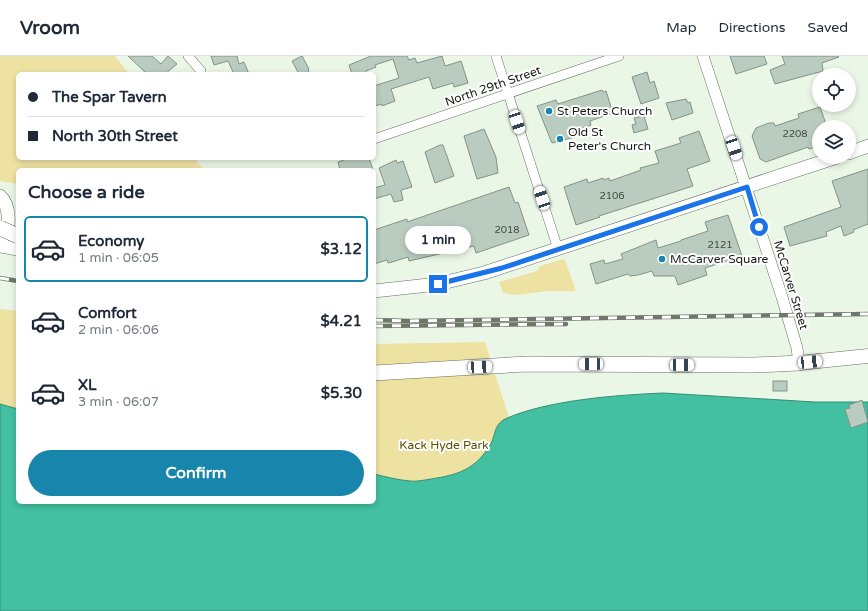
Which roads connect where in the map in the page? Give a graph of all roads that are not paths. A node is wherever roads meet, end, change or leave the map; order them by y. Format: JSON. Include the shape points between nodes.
{"nodes":[{"id":1,"x":188,"y":56,"type":"edge"},
{"id":2,"x":496,"y":56,"type":"edge"},
{"id":3,"x":619,"y":56,"type":"edge"},
{"id":4,"x":703,"y":56,"type":"edge"},
{"id":5,"x":201,"y":71,"type":"dead end"},
{"id":6,"x":508,"y":93,"type":"junction"},
{"id":7,"x":376,"y":138,"type":"edge"},
{"id":8,"x":868,"y":146,"type":"edge"},
{"id":9,"x":856,"y":150,"type":"edge"},
{"id":10,"x":816,"y":164,"type":"edge"},
{"id":11,"x":747,"y":187,"type":"junction"},
{"id":12,"x":0,"y":196,"type":"edge"},
{"id":13,"x":9,"y":214,"type":"edge"},
{"id":14,"x":0,"y":228,"type":"edge"},
{"id":15,"x":16,"y":235,"type":"edge"},
{"id":16,"x":0,"y":240,"type":"edge"},
{"id":17,"x":0,"y":246,"type":"edge"},
{"id":18,"x":558,"y":249,"type":"junction"},
{"id":19,"x":16,"y":250,"type":"edge"},
{"id":20,"x":376,"y":291,"type":"edge"},
{"id":21,"x":868,"y":356,"type":"edge"},
{"id":22,"x":799,"y":363,"type":"junction"},
{"id":23,"x":376,"y":373,"type":"edge"}],
"edges":[{"from":1,"to":5,"type":"street"},
{"from":2,"to":6,"type":"street"},
{"from":3,"to":6,"type":"street","name":"North 29th Street"},
{"from":4,"to":11,"type":"street","name":"McCarver Street"},
{"from":6,"to":7,"type":"street","name":"North 29th Street"},
{"from":6,"to":18,"type":"street"},
{"from":8,"to":9,"type":"main road"},
{"from":10,"to":11,"type":"main road"},
{"from":11,"to":18,"type":"main road"},
{"from":11,"to":22,"type":"street","name":"McCarver Street","via":[[790,320]]},
{"from":12,"to":13,"type":"main road"},
{"from":13,"to":16,"type":"main road","via":[[7,232]]},
{"from":14,"to":15,"type":"highway","bridge":true},
{"from":17,"to":19,"type":"main road"},
{"from":18,"to":20,"type":"main road","via":[[470,277],[438,284]]},
{"from":21,"to":22,"type":"main road"},
{"from":22,"to":23,"type":"highway","via":[[526,364]]}]}
